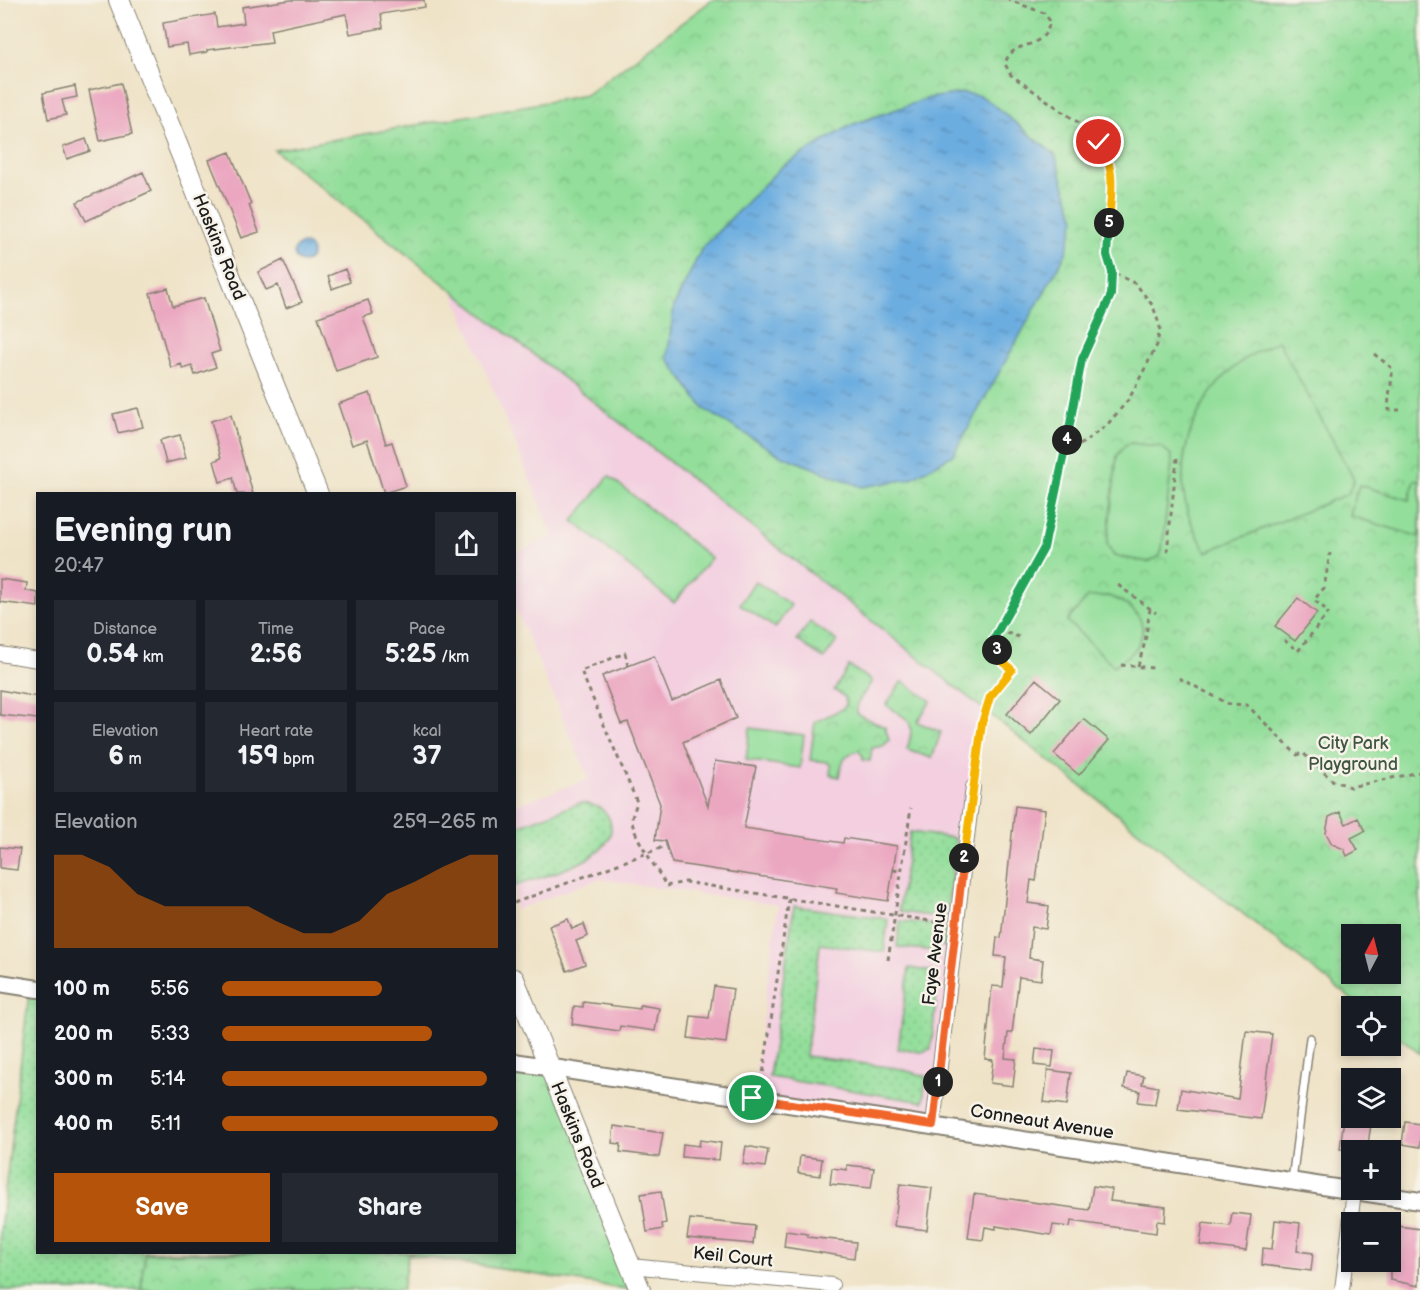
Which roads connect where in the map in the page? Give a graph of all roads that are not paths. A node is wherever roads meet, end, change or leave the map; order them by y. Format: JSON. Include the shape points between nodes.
{"nodes":[{"id":1,"x":119,"y":0,"type":"edge"},
{"id":2,"x":317,"y":492,"type":"edge"},
{"id":3,"x":0,"y":654,"type":"edge"},
{"id":4,"x":36,"y":660,"type":"edge"},
{"id":5,"x":973,"y":787,"type":"road end"},
{"id":6,"x":0,"y":983,"type":"edge"},
{"id":7,"x":516,"y":984,"type":"edge"},
{"id":8,"x":36,"y":989,"type":"edge"},
{"id":9,"x":1310,"y":1038,"type":"dead end"},
{"id":10,"x":516,"y":1062,"type":"edge"},
{"id":11,"x":550,"y":1067,"type":"junction"},
{"id":12,"x":933,"y":1125,"type":"junction"},
{"id":13,"x":1292,"y":1181,"type":"junction"},
{"id":14,"x":1341,"y":1189,"type":"edge"},
{"id":15,"x":1401,"y":1198,"type":"edge"},
{"id":16,"x":1353,"y":1200,"type":"edge"},
{"id":17,"x":1420,"y":1201,"type":"edge"},
{"id":18,"x":630,"y":1266,"type":"junction"},
{"id":19,"x":832,"y":1285,"type":"dead end"},
{"id":20,"x":640,"y":1290,"type":"edge"},
{"id":21,"x":1342,"y":1290,"type":"edge"}],
"edges":[{"from":1,"to":2,"type":"main road","name":"Haskins Road"},
{"from":3,"to":4,"type":"street"},
{"from":5,"to":12,"type":"street","name":"Faye Avenue"},
{"from":6,"to":8,"type":"street"},
{"from":7,"to":11,"type":"main road","name":"Haskins Road"},
{"from":9,"to":13,"type":"lane"},
{"from":10,"to":11,"type":"street","name":"Conneaut Avenue"},
{"from":11,"to":12,"type":"street","name":"Conneaut Avenue"},
{"from":11,"to":18,"type":"main road","name":"Haskins Road"},
{"from":12,"to":13,"type":"street","name":"Conneaut Avenue"},
{"from":13,"to":14,"type":"street","name":"Conneaut Avenue"},
{"from":15,"to":17,"type":"street","name":"Conneaut Avenue"},
{"from":16,"to":21,"type":"street"},
{"from":18,"to":19,"type":"street","name":"Keil Court"},
{"from":18,"to":20,"type":"main road","name":"Haskins Road"}]}
